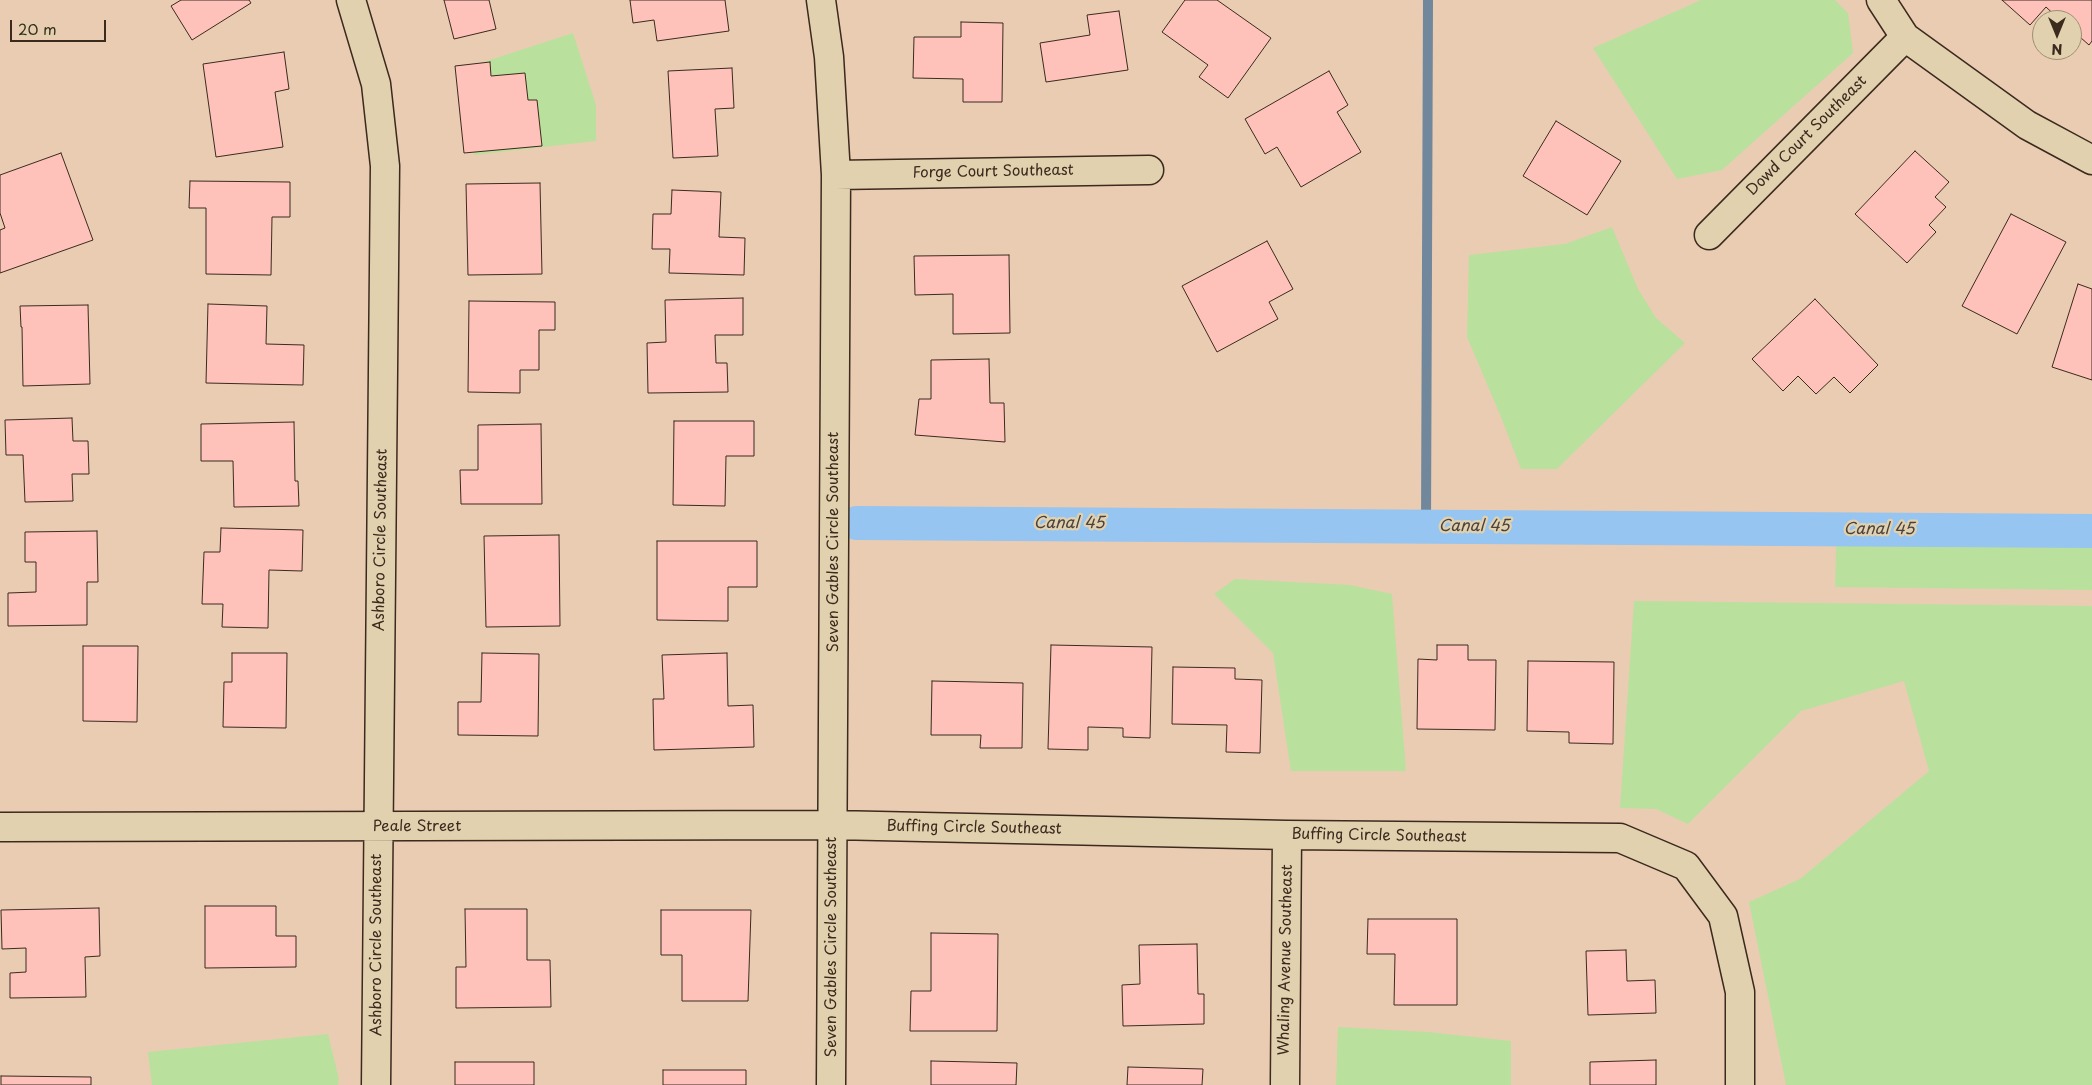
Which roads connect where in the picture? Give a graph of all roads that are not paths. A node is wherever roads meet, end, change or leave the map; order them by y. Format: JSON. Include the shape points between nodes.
{"nodes":[{"id":1,"x":351,"y":0,"type":"edge"},
{"id":2,"x":821,"y":0,"type":"edge"},
{"id":3,"x":1881,"y":0,"type":"edge"},
{"id":4,"x":1905,"y":37,"type":"junction"},
{"id":5,"x":2092,"y":160,"type":"edge"},
{"id":6,"x":1149,"y":170,"type":"dead end"},
{"id":7,"x":836,"y":175,"type":"junction"},
{"id":8,"x":1708,"y":235,"type":"dead end"},
{"id":9,"x":833,"y":826,"type":"junction"},
{"id":10,"x":0,"y":827,"type":"edge"},
{"id":11,"x":378,"y":827,"type":"junction"},
{"id":12,"x":1287,"y":834,"type":"junction"},
{"id":13,"x":376,"y":1085,"type":"edge"},
{"id":14,"x":831,"y":1085,"type":"edge"},
{"id":15,"x":1285,"y":1085,"type":"edge"},
{"id":16,"x":1740,"y":1085,"type":"edge"}],
"edges":[{"from":1,"to":11,"type":"street","name":"Ashboro Circle Southeast","via":[[376,84],[385,166]]},
{"from":2,"to":7,"type":"street","name":"Seven Gables Circle Southeast","via":[[829,58]]},
{"from":3,"to":4,"type":"street"},
{"from":4,"to":5,"type":"street","via":[[2027,125]]},
{"from":4,"to":8,"type":"street","name":"Dowd Court Southeast"},
{"from":6,"to":7,"type":"street","name":"Forge Court Southeast"},
{"from":7,"to":9,"type":"street","name":"Seven Gables Circle Southeast"},
{"from":9,"to":11,"type":"street","name":"Peale Street"},
{"from":9,"to":12,"type":"street","name":"Buffing Circle Southeast"},
{"from":9,"to":14,"type":"street","name":"Seven Gables Circle Southeast"},
{"from":10,"to":11,"type":"street","name":"Peale Street"},
{"from":11,"to":13,"type":"street","name":"Ashboro Circle Southeast"},
{"from":12,"to":15,"type":"street","name":"Whaling Avenue Southeast"},
{"from":12,"to":16,"type":"street","name":"Buffing Circle Southeast","via":[[1620,838],[1686,866],[1723,916],[1740,992]]}]}
